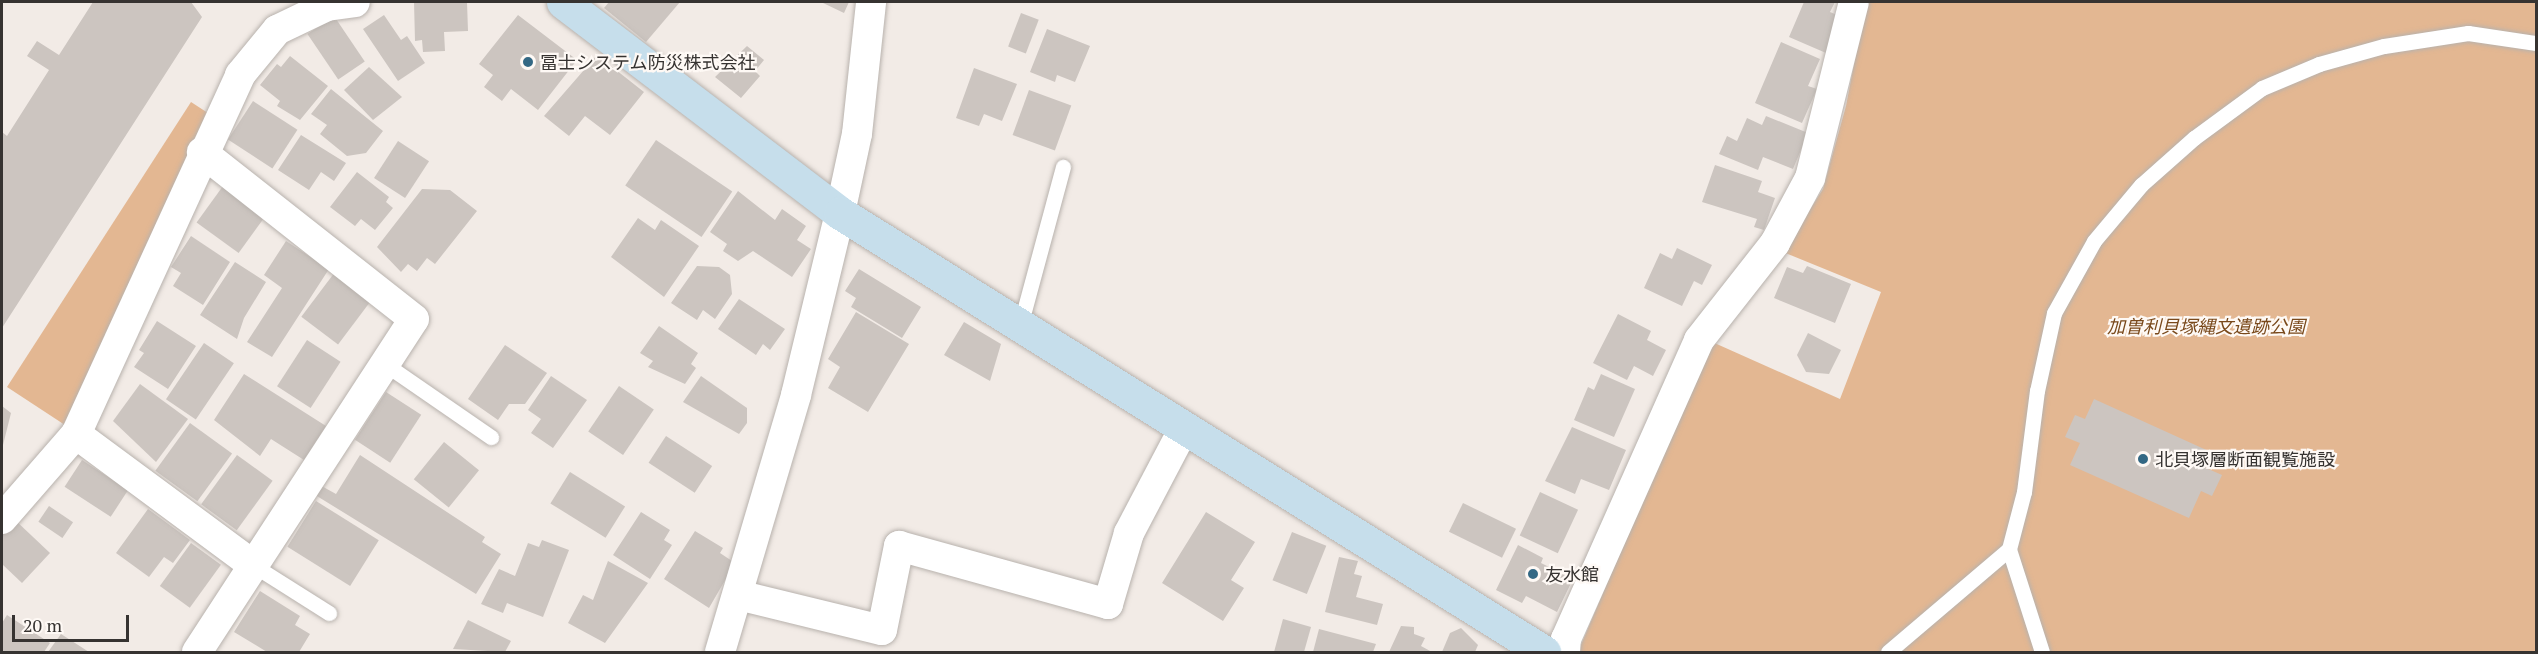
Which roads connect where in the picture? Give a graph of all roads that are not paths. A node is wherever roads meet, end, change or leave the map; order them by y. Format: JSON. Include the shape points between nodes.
{"nodes":[{"id":1,"x":354,"y":2,"type":"edge"},
{"id":2,"x":563,"y":2,"type":"edge"},
{"id":3,"x":871,"y":2,"type":"edge"},
{"id":4,"x":1854,"y":2,"type":"edge"},
{"id":5,"x":2536,"y":43,"type":"edge"},
{"id":6,"x":202,"y":152,"type":"junction"},
{"id":7,"x":1063,"y":167,"type":"dead end"},
{"id":8,"x":840,"y":213,"type":"junction"},
{"id":9,"x":1019,"y":329,"type":"junction"},
{"id":10,"x":384,"y":364,"type":"junction"},
{"id":11,"x":1183,"y":430,"type":"junction"},
{"id":12,"x":76,"y":434,"type":"junction"},
{"id":13,"x":491,"y":437,"type":"dead end"},
{"id":14,"x":2,"y":519,"type":"edge"},
{"id":15,"x":2009,"y":549,"type":"junction"},
{"id":16,"x":253,"y":565,"type":"junction"},
{"id":17,"x":738,"y":595,"type":"junction"},
{"id":18,"x":329,"y":613,"type":"dead end"},
{"id":19,"x":196,"y":652,"type":"edge"},
{"id":20,"x":720,"y":652,"type":"edge"},
{"id":21,"x":1543,"y":652,"type":"edge"},
{"id":22,"x":1565,"y":652,"type":"edge"},
{"id":23,"x":1888,"y":652,"type":"edge"},
{"id":24,"x":2042,"y":652,"type":"edge"}],
"edges":[{"from":1,"to":6,"type":"street","via":[[327,6],[277,30],[240,75]]},
{"from":2,"to":8,"type":"street"},
{"from":3,"to":8,"type":"street","via":[[857,134]]},
{"from":4,"to":22,"type":"street","via":[[1810,178],[1775,243],[1699,340],[1566,639]]},
{"from":5,"to":15,"type":"lane","via":[[2468,33],[2384,46],[2319,64],[2262,88],[2194,138],[2141,185],[2094,241],[2054,313],[2037,391],[2024,492]]},
{"from":6,"to":10,"type":"street","via":[[414,319]]},
{"from":6,"to":12,"type":"street","via":[[104,380]]},
{"from":7,"to":9,"type":"lane"},
{"from":8,"to":9,"type":"street"},
{"from":8,"to":17,"type":"street","via":[[796,395]]},
{"from":9,"to":11,"type":"street"},
{"from":10,"to":13,"type":"lane"},
{"from":10,"to":16,"type":"street"},
{"from":11,"to":17,"type":"street","via":[[1129,533],[1108,604],[900,546],[882,630]]},
{"from":11,"to":21,"type":"street"},
{"from":12,"to":14,"type":"street"},
{"from":12,"to":16,"type":"street"},
{"from":15,"to":23,"type":"lane"},
{"from":15,"to":24,"type":"lane"},
{"from":16,"to":18,"type":"lane"},
{"from":16,"to":19,"type":"street"},
{"from":17,"to":20,"type":"street"}]}
